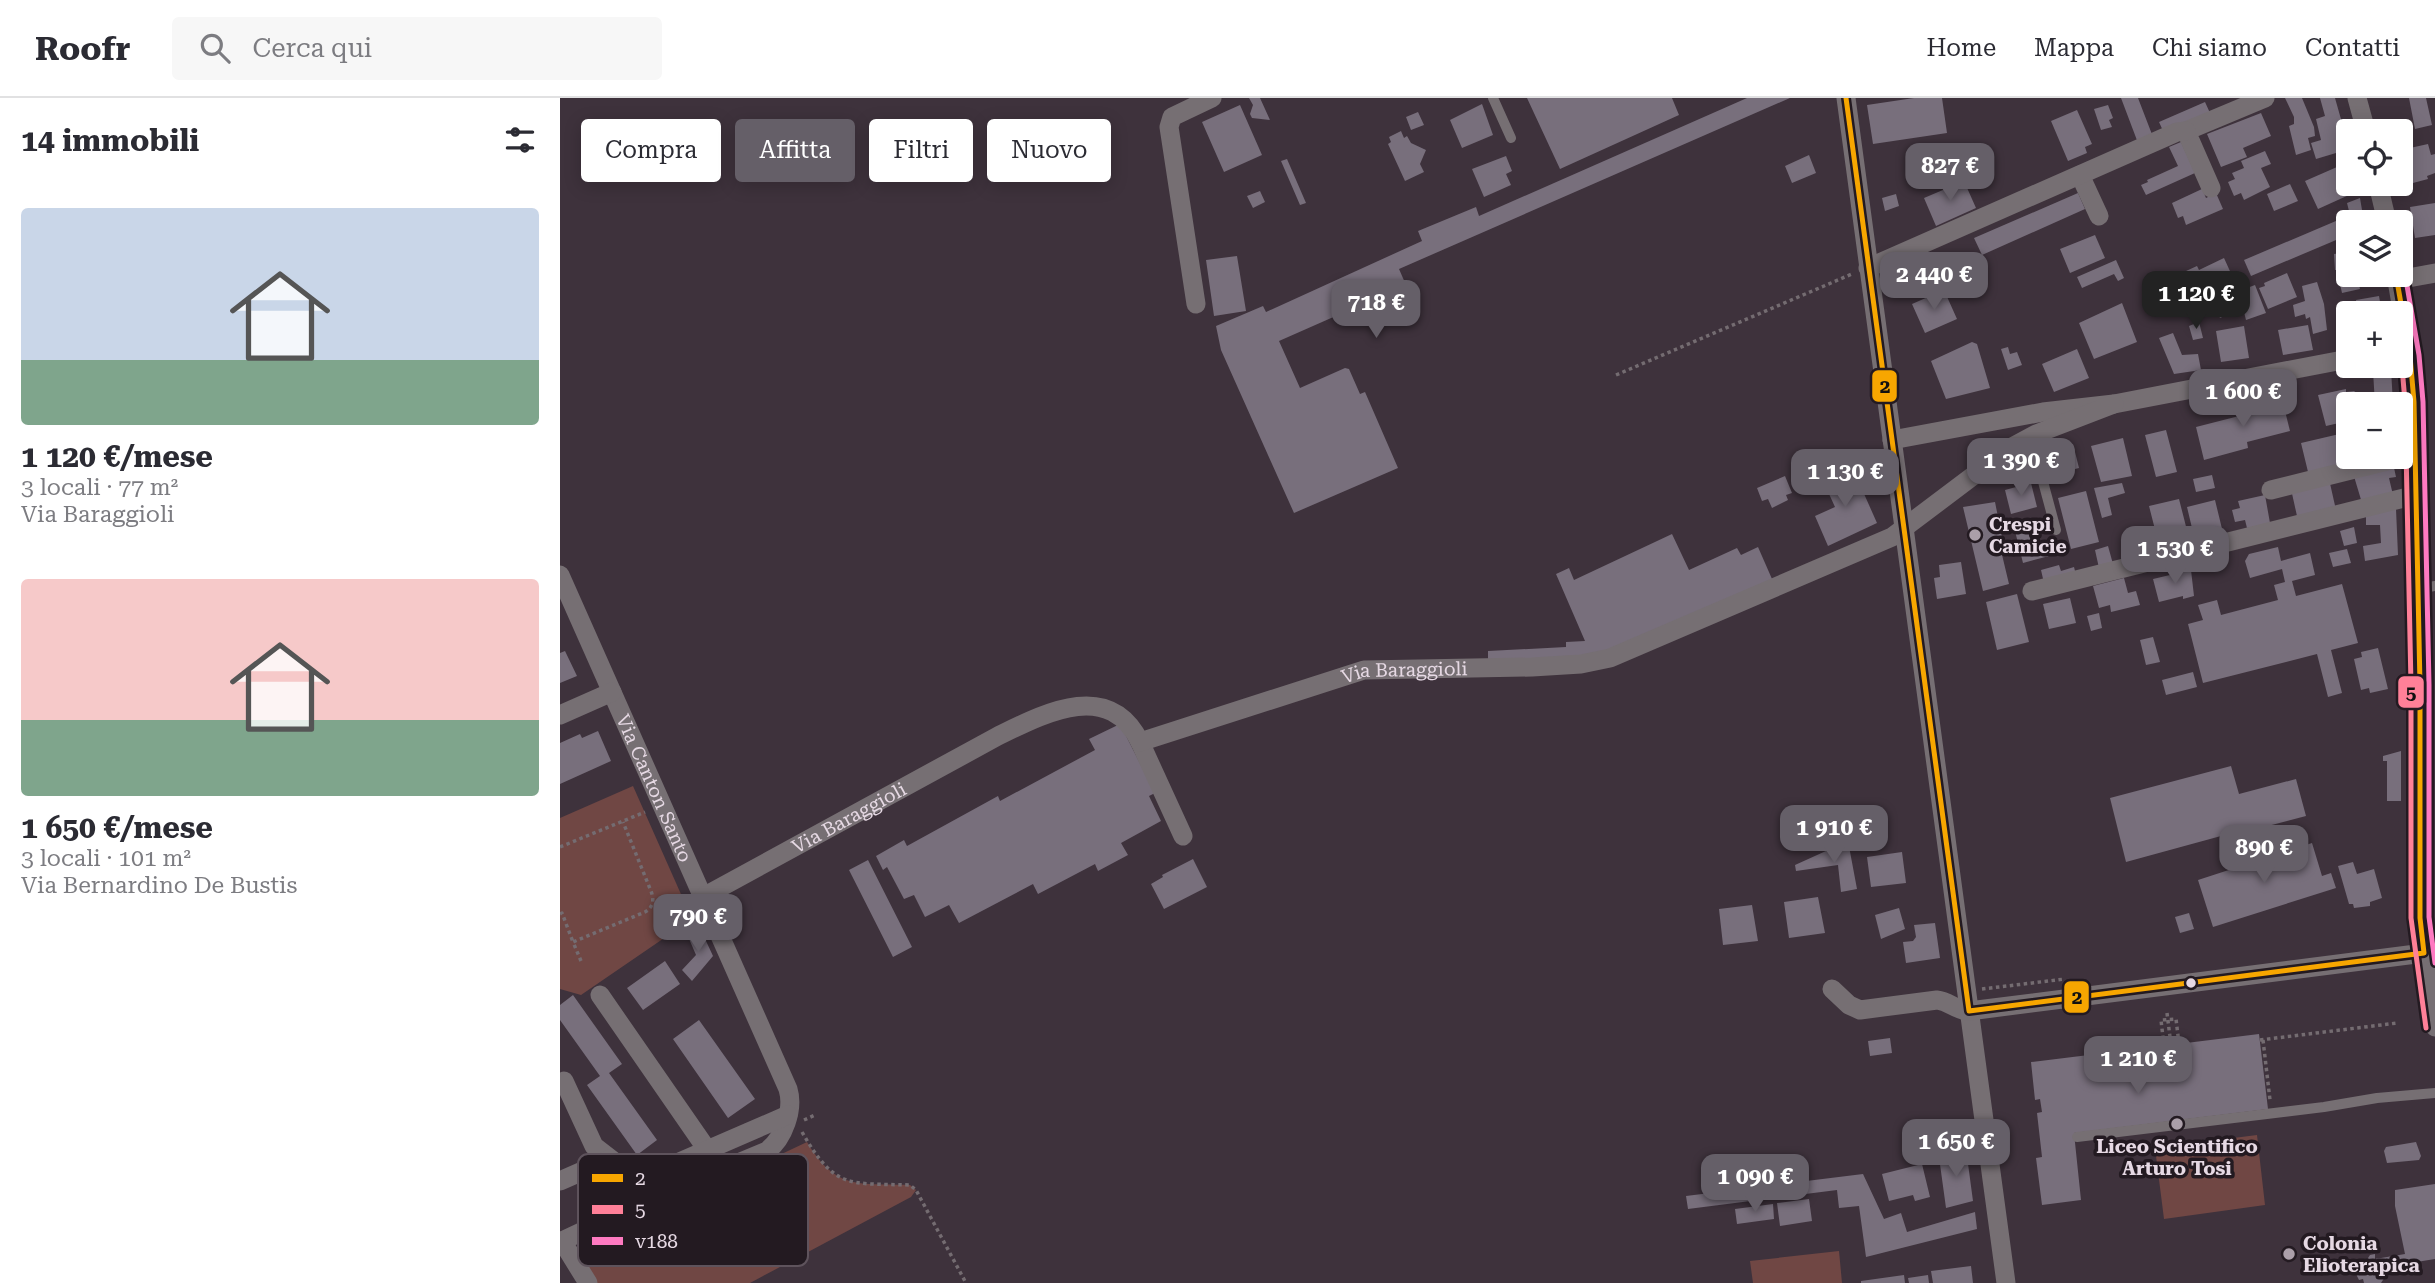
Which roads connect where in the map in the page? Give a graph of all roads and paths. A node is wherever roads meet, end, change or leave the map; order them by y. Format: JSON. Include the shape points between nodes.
{"nodes":[{"id":1,"x":1212,"y":98,"type":"edge"},
{"id":2,"x":1493,"y":98,"type":"edge"},
{"id":3,"x":1846,"y":98,"type":"edge"},
{"id":4,"x":2265,"y":98,"type":"edge"},
{"id":5,"x":2357,"y":98,"type":"edge"},
{"id":6,"x":2363,"y":119,"type":"edge"},
{"id":7,"x":2186,"y":131,"type":"junction"},
{"id":8,"x":1511,"y":138,"type":"dead end"},
{"id":9,"x":2080,"y":175,"type":"junction"},
{"id":10,"x":2211,"y":188,"type":"dead end"},
{"id":11,"x":2099,"y":216,"type":"dead end"},
{"id":12,"x":1868,"y":268,"type":"junction"},
{"id":13,"x":2435,"y":273,"type":"edge"},
{"id":14,"x":2413,"y":275,"type":"edge"},
{"id":15,"x":1196,"y":304,"type":"dead end"},
{"id":16,"x":2336,"y":361,"type":"edge"},
{"id":17,"x":1616,"y":375,"type":"dead end"},
{"id":18,"x":2411,"y":378,"type":"edge"},
{"id":19,"x":2114,"y":404,"type":"junction"},
{"id":20,"x":2031,"y":437,"type":"junction"},
{"id":21,"x":1892,"y":440,"type":"junction"},
{"id":22,"x":2415,"y":454,"type":"junction"},
{"id":23,"x":2271,"y":491,"type":"dead end"},
{"id":24,"x":2416,"y":495,"type":"junction"},
{"id":25,"x":1903,"y":530,"type":"junction"},
{"id":26,"x":2056,"y":530,"type":"dead end"},
{"id":27,"x":560,"y":575,"type":"edge"},
{"id":28,"x":2427,"y":588,"type":"edge"},
{"id":29,"x":2032,"y":591,"type":"dead end"},
{"id":30,"x":612,"y":692,"type":"junction"},
{"id":31,"x":560,"y":715,"type":"edge"},
{"id":32,"x":1140,"y":742,"type":"junction"},
{"id":33,"x":650,"y":810,"type":"dead end"},
{"id":34,"x":623,"y":822,"type":"junction"},
{"id":35,"x":1183,"y":836,"type":"dead end"},
{"id":36,"x":560,"y":847,"type":"edge"},
{"id":37,"x":702,"y":897,"type":"junction"},
{"id":38,"x":560,"y":914,"type":"edge"},
{"id":39,"x":573,"y":942,"type":"junction"},
{"id":40,"x":2429,"y":953,"type":"edge"},
{"id":41,"x":581,"y":961,"type":"dead end"},
{"id":42,"x":1832,"y":989,"type":"dead end"},
{"id":43,"x":600,"y":995,"type":"dead end"},
{"id":44,"x":1969,"y":1011,"type":"junction"},
{"id":45,"x":2167,"y":1013,"type":"dead end"},
{"id":46,"x":2168,"y":1020,"type":"junction"},
{"id":47,"x":2397,"y":1023,"type":"dead end"},
{"id":48,"x":2435,"y":1027,"type":"edge"},
{"id":49,"x":2179,"y":1044,"type":"dead end"},
{"id":50,"x":2171,"y":1045,"type":"dead end"},
{"id":51,"x":2164,"y":1046,"type":"dead end"},
{"id":52,"x":560,"y":1083,"type":"edge"},
{"id":53,"x":2435,"y":1093,"type":"edge"},
{"id":54,"x":2272,"y":1113,"type":"junction"},
{"id":55,"x":788,"y":1115,"type":"junction"},
{"id":56,"x":2077,"y":1137,"type":"dead end"},
{"id":57,"x":708,"y":1150,"type":"junction"},
{"id":58,"x":604,"y":1154,"type":"edge"},
{"id":59,"x":699,"y":1154,"type":"edge"},
{"id":60,"x":712,"y":1154,"type":"edge"},
{"id":61,"x":758,"y":1154,"type":"edge"},
{"id":62,"x":578,"y":1173,"type":"edge"},
{"id":63,"x":560,"y":1181,"type":"edge"},
{"id":64,"x":578,"y":1233,"type":"edge"},
{"id":65,"x":561,"y":1241,"type":"edge"},
{"id":66,"x":588,"y":1283,"type":"edge"},
{"id":67,"x":966,"y":1283,"type":"edge"},
{"id":68,"x":2006,"y":1283,"type":"edge"}],
"edges":[{"from":1,"to":15,"type":"street","via":[[1172,117],[1169,127]]},
{"from":2,"to":8,"type":"lane"},
{"from":3,"to":12,"type":"street"},
{"from":4,"to":7,"type":"street"},
{"from":5,"to":6,"type":"street"},
{"from":7,"to":9,"type":"street"},
{"from":7,"to":10,"type":"street"},
{"from":9,"to":11,"type":"street"},
{"from":9,"to":12,"type":"street"},
{"from":12,"to":17,"type":"path"},
{"from":12,"to":21,"type":"street"},
{"from":13,"to":14,"type":"street"},
{"from":16,"to":19,"type":"street","name":"Via Baraggioli"},
{"from":18,"to":22,"type":"street"},
{"from":19,"to":20,"type":"street","name":"Via Baraggioli"},
{"from":19,"to":21,"type":"street","name":"Via Baraggioli"},
{"from":20,"to":25,"type":"street","name":"Via Baraggioli","via":[[2000,455]]},
{"from":20,"to":26,"type":"lane"},
{"from":21,"to":25,"type":"street"},
{"from":22,"to":23,"type":"street"},
{"from":22,"to":24,"type":"street"},
{"from":24,"to":28,"type":"street"},
{"from":24,"to":29,"type":"street"},
{"from":25,"to":32,"type":"street","name":"Via Baraggioli","via":[[1603,660],[1532,667],[1364,670]]},
{"from":25,"to":44,"type":"street"},
{"from":27,"to":30,"type":"street","name":"Via Canton Santo"},
{"from":28,"to":40,"type":"street","via":[[2420,918]]},
{"from":30,"to":31,"type":"street"},
{"from":30,"to":37,"type":"street","name":"Via Canton Santo"},
{"from":32,"to":35,"type":"street"},
{"from":32,"to":37,"type":"street","name":"Via Baraggioli","via":[[1129,723],[1106,709],[1080,706],[1049,712]]},
{"from":33,"to":34,"type":"path"},
{"from":34,"to":36,"type":"path"},
{"from":34,"to":39,"type":"path","via":[[651,891],[652,905]]},
{"from":37,"to":55,"type":"street","name":"Via Canton Santo","via":[[788,1089]]},
{"from":38,"to":39,"type":"path"},
{"from":39,"to":41,"type":"path"},
{"from":40,"to":44,"type":"street"},
{"from":40,"to":48,"type":"street"},
{"from":42,"to":44,"type":"street","via":[[1860,1010],[1937,1000]]},
{"from":43,"to":57,"type":"street"},
{"from":44,"to":68,"type":"street"},
{"from":45,"to":46,"type":"path"},
{"from":46,"to":49,"type":"path","via":[[2176,1019]]},
{"from":46,"to":50,"type":"path"},
{"from":46,"to":51,"type":"path","via":[[2161,1020]]},
{"from":47,"to":54,"type":"path","via":[[2262,1040]]},
{"from":52,"to":58,"type":"street","via":[[564,1081],[592,1143]]},
{"from":53,"to":54,"type":"lane"},
{"from":54,"to":56,"type":"lane"},
{"from":55,"to":57,"type":"street"},
{"from":55,"to":61,"type":"street","via":[[779,1139]]},
{"from":55,"to":67,"type":"path","via":[[833,1175],[859,1183],[911,1185]]},
{"from":57,"to":59,"type":"street"},
{"from":57,"to":60,"type":"street"},
{"from":62,"to":63,"type":"street"},
{"from":64,"to":65,"type":"street"},
{"from":65,"to":66,"type":"street"}]}
